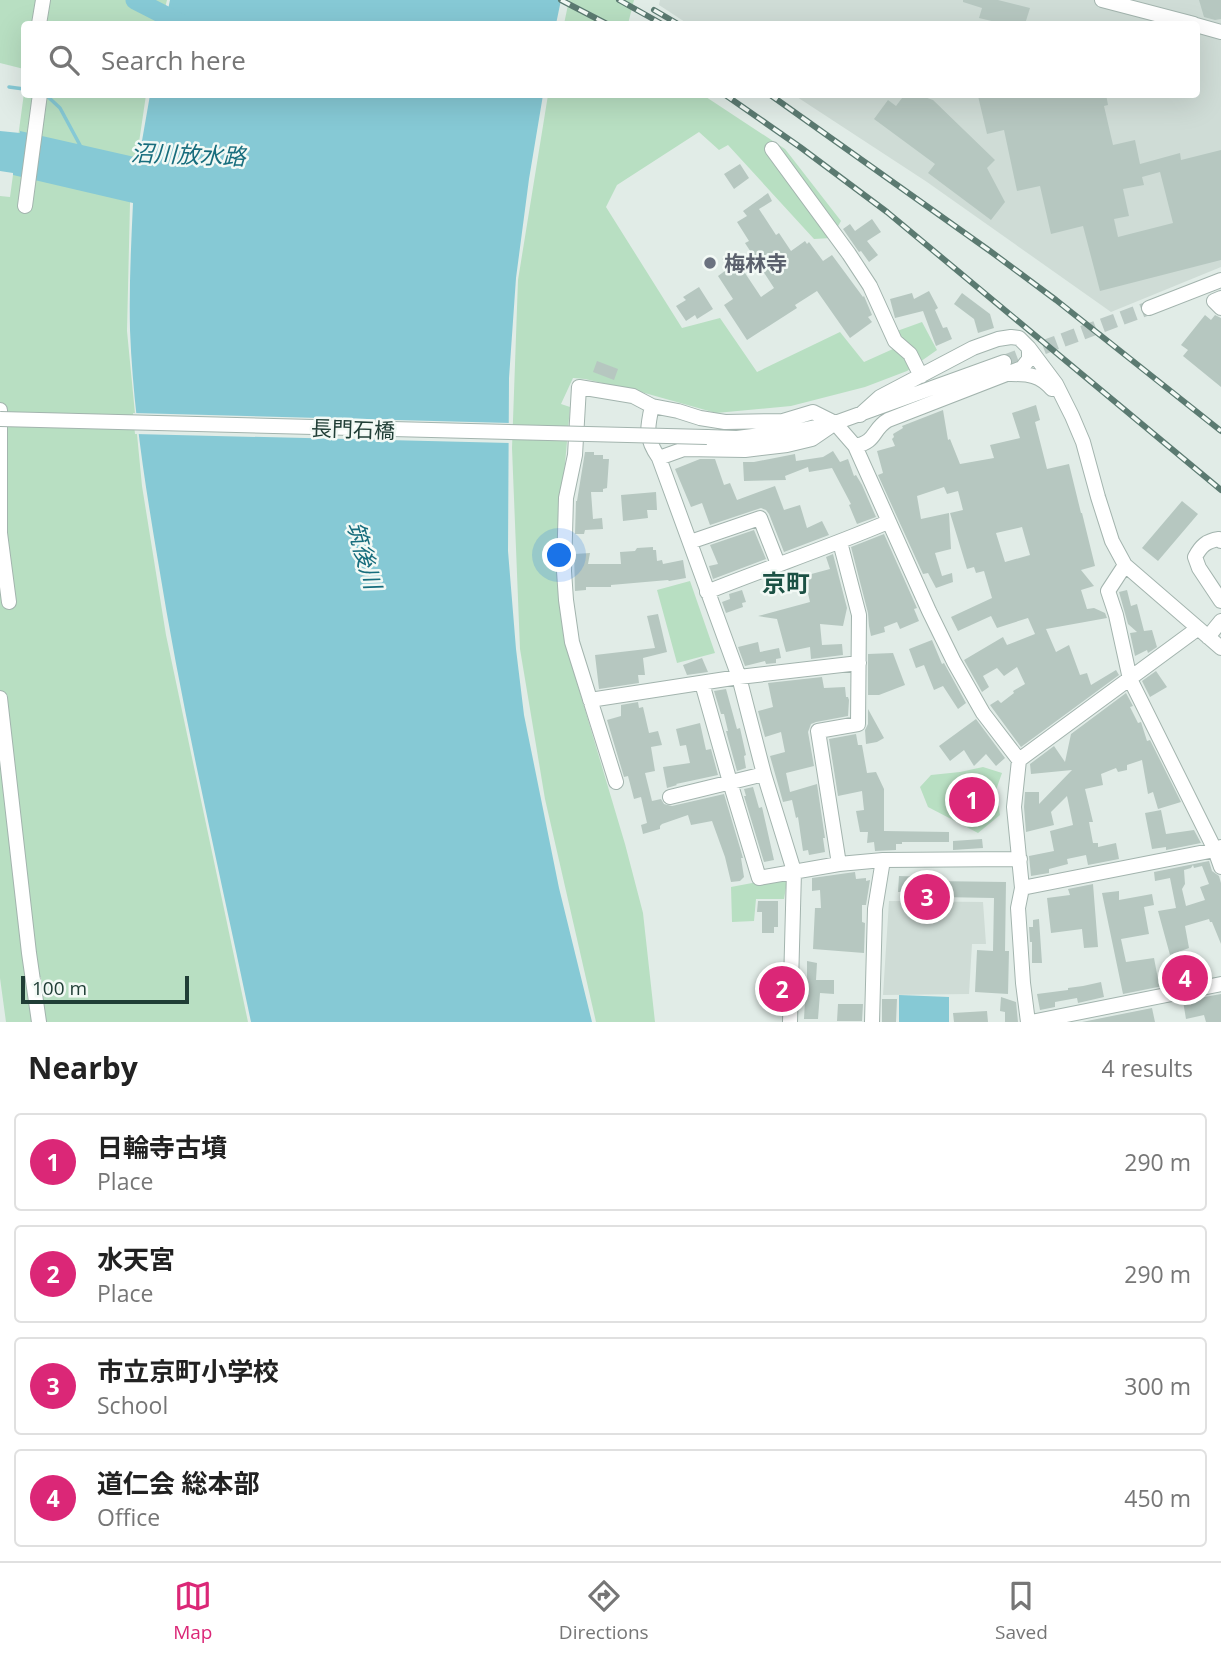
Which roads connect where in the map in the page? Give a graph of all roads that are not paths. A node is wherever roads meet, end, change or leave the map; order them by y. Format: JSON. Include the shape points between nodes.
{"nodes":[{"id":1,"x":43,"y":0,"type":"edge"},
{"id":2,"x":1102,"y":0,"type":"edge"},
{"id":3,"x":40,"y":21,"type":"edge"},
{"id":4,"x":1180,"y":21,"type":"edge"},
{"id":5,"x":1200,"y":26,"type":"edge"},
{"id":6,"x":1221,"y":32,"type":"edge"},
{"id":7,"x":39,"y":98,"type":"edge"},
{"id":8,"x":772,"y":149,"type":"dead end"},
{"id":9,"x":25,"y":206,"type":"dead end"},
{"id":10,"x":1221,"y":280,"type":"edge"},
{"id":11,"x":1221,"y":298,"type":"edge"},
{"id":12,"x":1221,"y":307,"type":"edge"},
{"id":13,"x":1149,"y":308,"type":"tunnel mouth"},
{"id":14,"x":1024,"y":343,"type":"junction"},
{"id":15,"x":1004,"y":368,"type":"junction"},
{"id":16,"x":920,"y":376,"type":"junction"},
{"id":17,"x":652,"y":406,"type":"junction"},
{"id":18,"x":0,"y":410,"type":"edge"},
{"id":19,"x":860,"y":415,"type":"junction"},
{"id":20,"x":1072,"y":416,"type":"junction"},
{"id":21,"x":0,"y":419,"type":"edge"},
{"id":22,"x":835,"y":423,"type":"junction"},
{"id":23,"x":855,"y":446,"type":"junction"},
{"id":24,"x":659,"y":458,"type":"junction"},
{"id":25,"x":888,"y":522,"type":"junction"},
{"id":26,"x":0,"y":533,"type":"edge"},
{"id":27,"x":1221,"y":541,"type":"edge"},
{"id":28,"x":690,"y":542,"type":"junction"},
{"id":29,"x":840,"y":542,"type":"junction"},
{"id":30,"x":778,"y":564,"type":"junction"},
{"id":31,"x":1125,"y":565,"type":"junction"},
{"id":32,"x":707,"y":592,"type":"junction"},
{"id":33,"x":1221,"y":601,"type":"edge"},
{"id":34,"x":9,"y":602,"type":"dead end"},
{"id":35,"x":1221,"y":621,"type":"edge"},
{"id":36,"x":1213,"y":639,"type":"edge"},
{"id":37,"x":859,"y":663,"type":"junction"},
{"id":38,"x":739,"y":677,"type":"junction"},
{"id":39,"x":1130,"y":679,"type":"junction"},
{"id":40,"x":702,"y":683,"type":"junction"},
{"id":41,"x":0,"y":698,"type":"edge"},
{"id":42,"x":590,"y":700,"type":"junction"},
{"id":43,"x":1018,"y":760,"type":"junction"},
{"id":44,"x":764,"y":774,"type":"junction"},
{"id":45,"x":616,"y":782,"type":"dead end"},
{"id":46,"x":730,"y":782,"type":"junction"},
{"id":47,"x":670,"y":797,"type":"dead end"},
{"id":48,"x":1218,"y":849,"type":"edge"},
{"id":49,"x":1020,"y":859,"type":"junction"},
{"id":50,"x":883,"y":860,"type":"junction"},
{"id":51,"x":839,"y":864,"type":"junction"},
{"id":52,"x":1221,"y":867,"type":"edge"},
{"id":53,"x":794,"y":871,"type":"junction"},
{"id":54,"x":1022,"y":888,"type":"junction"},
{"id":55,"x":1221,"y":984,"type":"edge"},
{"id":56,"x":39,"y":1022,"type":"edge"},
{"id":57,"x":790,"y":1022,"type":"edge"},
{"id":58,"x":872,"y":1022,"type":"edge"},
{"id":59,"x":1029,"y":1022,"type":"edge"}],
"edges":[{"from":1,"to":3,"type":"street"},
{"from":2,"to":4,"type":"street"},
{"from":5,"to":6,"type":"street"},
{"from":7,"to":9,"type":"street"},
{"from":8,"to":16,"type":"street","via":[[870,286],[895,341],[910,354]]},
{"from":10,"to":13,"type":"street"},
{"from":11,"to":12,"type":"street","via":[[1214,301]]},
{"from":14,"to":15,"type":"street","via":[[1029,359],[1022,368]]},
{"from":14,"to":16,"type":"street","via":[[1011,337],[998,339]]},
{"from":14,"to":20,"type":"street","via":[[1056,384]]},
{"from":15,"to":19,"type":"street"},
{"from":15,"to":20,"type":"street","via":[[1047,383]]},
{"from":15,"to":23,"type":"street","via":[[888,420],[865,444]]},
{"from":16,"to":19,"type":"street","via":[[880,397]]},
{"from":17,"to":22,"type":"street","via":[[725,422],[783,421],[813,412]]},
{"from":17,"to":24,"type":"street","via":[[650,444]]},
{"from":17,"to":42,"type":"street","via":[[633,396],[579,387],[575,455],[566,498],[564,571],[572,642]]},
{"from":18,"to":26,"type":"street"},
{"from":19,"to":22,"type":"street"},
{"from":20,"to":31,"type":"street","via":[[1112,541]]},
{"from":21,"to":22,"type":"street","name":"長門石橋","bridge":true,"via":[[737,438]]},
{"from":22,"to":23,"type":"street"},
{"from":22,"to":24,"type":"street","via":[[813,439],[787,445],[684,449]]},
{"from":23,"to":25,"type":"street"},
{"from":24,"to":28,"type":"street"},
{"from":25,"to":29,"type":"street"},
{"from":25,"to":43,"type":"street","via":[[954,662],[983,713]]},
{"from":26,"to":34,"type":"street"},
{"from":27,"to":33,"type":"street","via":[[1209,540],[1195,557]]},
{"from":28,"to":30,"type":"street","via":[[760,518]]},
{"from":28,"to":32,"type":"street"},
{"from":29,"to":30,"type":"street"},
{"from":29,"to":37,"type":"street","via":[[859,615]]},
{"from":30,"to":32,"type":"street"},
{"from":31,"to":36,"type":"street"},
{"from":31,"to":39,"type":"street","via":[[1108,591]]},
{"from":32,"to":38,"type":"street"},
{"from":35,"to":36,"type":"street"},
{"from":36,"to":39,"type":"street"},
{"from":37,"to":38,"type":"street"},
{"from":37,"to":51,"type":"street","via":[[858,724],[818,732]]},
{"from":38,"to":40,"type":"street"},
{"from":38,"to":44,"type":"street"},
{"from":39,"to":43,"type":"street"},
{"from":39,"to":48,"type":"street"},
{"from":40,"to":42,"type":"street"},
{"from":40,"to":46,"type":"street"},
{"from":41,"to":56,"type":"street"},
{"from":42,"to":45,"type":"street"},
{"from":43,"to":49,"type":"street","via":[[1014,807]]},
{"from":44,"to":46,"type":"street"},
{"from":44,"to":53,"type":"street"},
{"from":46,"to":47,"type":"street"},
{"from":46,"to":53,"type":"street","via":[[760,878]]},
{"from":48,"to":52,"type":"street"},
{"from":48,"to":54,"type":"street"},
{"from":49,"to":50,"type":"street"},
{"from":49,"to":54,"type":"street"},
{"from":50,"to":51,"type":"street"},
{"from":50,"to":58,"type":"street","via":[[874,909]]},
{"from":51,"to":53,"type":"street"},
{"from":53,"to":57,"type":"street"},
{"from":54,"to":59,"type":"street","via":[[1018,908]]},
{"from":55,"to":59,"type":"street"}]}
